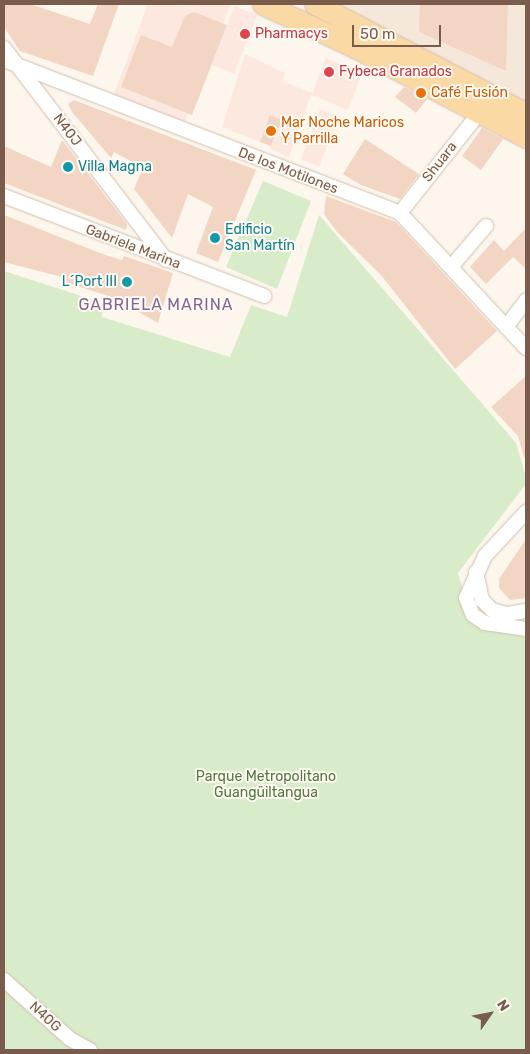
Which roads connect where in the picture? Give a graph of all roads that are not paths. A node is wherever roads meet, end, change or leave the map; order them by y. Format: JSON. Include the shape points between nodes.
{"nodes":[{"id":1,"x":264,"y":4,"type":"edge"},
{"id":2,"x":315,"y":4,"type":"edge"},
{"id":3,"x":4,"y":48,"type":"edge"},
{"id":4,"x":4,"y":60,"type":"edge"},
{"id":5,"x":18,"y":66,"type":"junction"},
{"id":6,"x":480,"y":112,"type":"junction"},
{"id":7,"x":526,"y":114,"type":"edge"},
{"id":8,"x":526,"y":137,"type":"edge"},
{"id":9,"x":4,"y":196,"type":"edge"},
{"id":10,"x":400,"y":214,"type":"junction"},
{"id":11,"x":486,"y":226,"type":"dead end"},
{"id":12,"x":167,"y":261,"type":"junction"},
{"id":13,"x":451,"y":267,"type":"junction"},
{"id":14,"x":264,"y":296,"type":"dead end"},
{"id":15,"x":526,"y":300,"type":"edge"},
{"id":16,"x":506,"y":326,"type":"junction"},
{"id":17,"x":526,"y":348,"type":"edge"},
{"id":18,"x":526,"y":512,"type":"edge"},
{"id":19,"x":476,"y":571,"type":"junction"},
{"id":20,"x":526,"y":612,"type":"edge"},
{"id":21,"x":526,"y":629,"type":"edge"},
{"id":22,"x":4,"y":980,"type":"edge"},
{"id":23,"x":90,"y":1050,"type":"edge"}],
"edges":[{"from":1,"to":6,"type":"main road"},
{"from":2,"to":7,"type":"main road"},
{"from":3,"to":5,"type":"street","name":"N40J"},
{"from":4,"to":5,"type":"street","name":"De los Motilones"},
{"from":5,"to":10,"type":"street","name":"De los Motilones"},
{"from":5,"to":12,"type":"street","name":"N40J"},
{"from":6,"to":8,"type":"main road"},
{"from":6,"to":10,"type":"street","name":"Shuara"},
{"from":9,"to":12,"type":"street","name":"Gabriela Marina"},
{"from":10,"to":13,"type":"street","name":"De los Motilones"},
{"from":11,"to":13,"type":"street"},
{"from":12,"to":14,"type":"street","name":"Gabriela Marina"},
{"from":13,"to":16,"type":"street","name":"De los Motilones"},
{"from":15,"to":16,"type":"street"},
{"from":16,"to":17,"type":"street","name":"De los Motilones"},
{"from":18,"to":19,"type":"street"},
{"from":19,"to":20,"type":"street","via":[[482,600],[492,610],[507,614]]},
{"from":19,"to":21,"type":"street","via":[[466,598],[473,615],[500,628]]},
{"from":22,"to":23,"type":"street","name":"N40G","via":[[70,1039]]}]}
